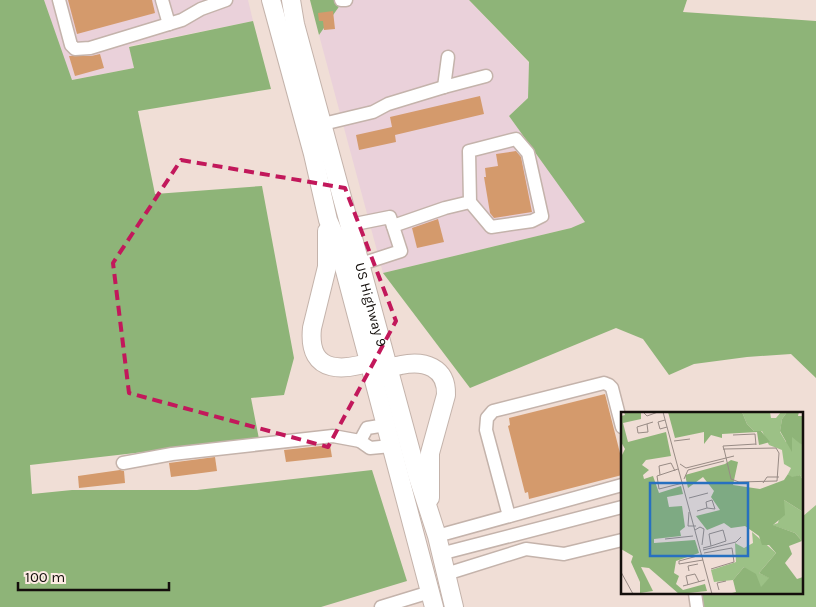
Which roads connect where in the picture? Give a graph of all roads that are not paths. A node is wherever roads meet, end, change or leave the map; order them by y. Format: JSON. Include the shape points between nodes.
{"nodes":[{"id":1,"x":59,"y":0,"type":"edge"},
{"id":2,"x":162,"y":0,"type":"edge"},
{"id":3,"x":226,"y":0,"type":"edge"},
{"id":4,"x":272,"y":0,"type":"edge"},
{"id":5,"x":292,"y":0,"type":"edge"},
{"id":6,"x":341,"y":0,"type":"edge"},
{"id":7,"x":346,"y":0,"type":"edge"},
{"id":8,"x":169,"y":24,"type":"junction"},
{"id":9,"x":448,"y":57,"type":"dead end"},
{"id":10,"x":486,"y":76,"type":"dead end"},
{"id":11,"x":444,"y":87,"type":"junction"},
{"id":12,"x":323,"y":124,"type":"junction"},
{"id":13,"x":470,"y":202,"type":"junction"},
{"id":14,"x":328,"y":220,"type":"junction"},
{"id":15,"x":350,"y":225,"type":"junction"},
{"id":16,"x":393,"y":226,"type":"junction"},
{"id":17,"x":360,"y":264,"type":"junction"},
{"id":18,"x":381,"y":362,"type":"junction"},
{"id":19,"x":621,"y":423,"type":"edge"},
{"id":20,"x":386,"y":425,"type":"junction"},
{"id":21,"x":360,"y":441,"type":"junction"},
{"id":22,"x":391,"y":446,"type":"junction"},
{"id":23,"x":123,"y":463,"type":"dead end"},
{"id":24,"x":621,"y":484,"type":"edge"},
{"id":25,"x":621,"y":506,"type":"edge"},
{"id":26,"x":431,"y":516,"type":"junction"},
{"id":27,"x":509,"y":516,"type":"junction"},
{"id":28,"x":437,"y":536,"type":"junction"},
{"id":29,"x":621,"y":540,"type":"edge"},
{"id":30,"x":440,"y":554,"type":"junction"},
{"id":31,"x":446,"y":574,"type":"junction"},
{"id":32,"x":694,"y":594,"type":"edge"},
{"id":33,"x":432,"y":599,"type":"edge"},
{"id":34,"x":381,"y":607,"type":"edge"},
{"id":35,"x":454,"y":607,"type":"edge"},
{"id":36,"x":697,"y":607,"type":"edge"}],
"edges":[{"from":1,"to":8,"type":"street","via":[[71,45],[75,49],[90,48]]},
{"from":2,"to":8,"type":"street"},
{"from":3,"to":8,"type":"street"},
{"from":4,"to":14,"type":"highway","name":"US Highway 9"},
{"from":5,"to":12,"type":"highway","name":"US Highway 9"},
{"from":6,"to":7,"type":"street"},
{"from":9,"to":11,"type":"street"},
{"from":10,"to":11,"type":"street"},
{"from":11,"to":12,"type":"street","via":[[372,112]]},
{"from":12,"to":15,"type":"highway","name":"US Highway 9"},
{"from":13,"to":13,"type":"street","via":[[469,151],[516,139],[528,153],[542,216],[532,221],[491,227]]},
{"from":13,"to":16,"type":"street"},
{"from":14,"to":18,"type":"highway","name":"US Highway 9"},
{"from":14,"to":18,"type":"highway","via":[[327,267],[312,328],[312,346],[319,360],[326,365],[348,367]]},
{"from":15,"to":16,"type":"street","via":[[390,217]]},
{"from":15,"to":17,"type":"highway","name":"US Highway 9"},
{"from":16,"to":17,"type":"street","via":[[401,251]]},
{"from":17,"to":18,"type":"highway","name":"US Highway 9"},
{"from":18,"to":20,"type":"highway","name":"US Highway 9","via":[[376,388]]},
{"from":18,"to":26,"type":"highway","name":"US Highway 9"},
{"from":18,"to":26,"type":"highway","via":[[426,364],[435,369],[444,381],[446,395],[430,453]]},
{"from":19,"to":27,"type":"street","via":[[612,388],[604,383],[493,411],[487,418],[486,430]]},
{"from":20,"to":21,"type":"street","via":[[367,428]]},
{"from":20,"to":22,"type":"highway","name":"US Highway 9"},
{"from":21,"to":22,"type":"street","via":[[370,448]]},
{"from":21,"to":23,"type":"street","via":[[333,436],[172,454]]},
{"from":22,"to":33,"type":"highway","name":"US Highway 9"},
{"from":24,"to":27,"type":"street"},
{"from":25,"to":30,"type":"street"},
{"from":26,"to":28,"type":"highway","name":"US Highway 9"},
{"from":27,"to":28,"type":"street"},
{"from":28,"to":30,"type":"highway","name":"US Highway 9"},
{"from":29,"to":31,"type":"street","via":[[564,554],[526,549]]},
{"from":30,"to":31,"type":"highway","name":"US Highway 9"},
{"from":31,"to":35,"type":"highway","name":"US Highway 9"},
{"from":32,"to":36,"type":"street"},
{"from":33,"to":34,"type":"street","via":[[396,602]]}]}
